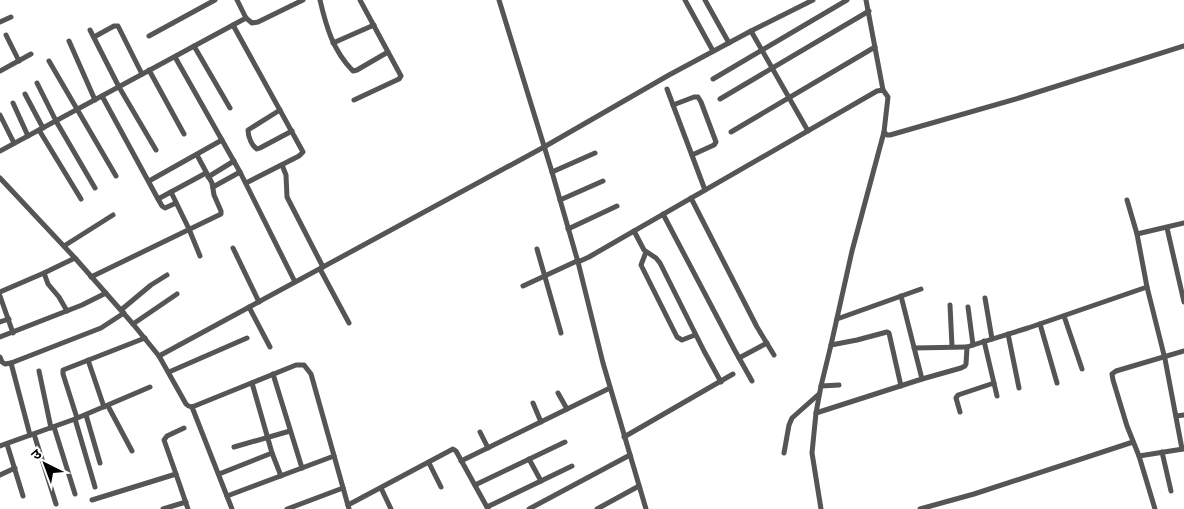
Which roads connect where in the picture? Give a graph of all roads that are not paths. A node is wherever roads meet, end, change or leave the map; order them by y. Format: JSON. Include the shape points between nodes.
{"nodes":[{"id":1,"x":215,"y":0,"type":"edge"},
{"id":2,"x":237,"y":0,"type":"edge"},
{"id":3,"x":303,"y":0,"type":"edge"},
{"id":4,"x":320,"y":0,"type":"edge"},
{"id":5,"x":360,"y":0,"type":"edge"},
{"id":6,"x":499,"y":0,"type":"edge"},
{"id":7,"x":685,"y":0,"type":"edge"},
{"id":8,"x":705,"y":0,"type":"edge"},
{"id":9,"x":813,"y":0,"type":"edge"},
{"id":10,"x":848,"y":0,"type":"edge"},
{"id":11,"x":866,"y":0,"type":"edge"},
{"id":12,"x":869,"y":11,"type":"junction"},
{"id":13,"x":11,"y":17,"type":"dead end"},
{"id":14,"x":246,"y":18,"type":"junction"},
{"id":15,"x":0,"y":22,"type":"edge"},
{"id":16,"x":232,"y":25,"type":"junction"},
{"id":17,"x":374,"y":25,"type":"junction"},
{"id":18,"x":90,"y":30,"type":"dead end"},
{"id":19,"x":750,"y":31,"type":"junction"},
{"id":20,"x":6,"y":35,"type":"dead end"},
{"id":21,"x":150,"y":36,"type":"dead end"},
{"id":22,"x":94,"y":38,"type":"junction"},
{"id":23,"x":69,"y":41,"type":"dead end"},
{"id":24,"x":333,"y":43,"type":"junction"},
{"id":25,"x":729,"y":43,"type":"junction"},
{"id":26,"x":194,"y":46,"type":"junction"},
{"id":27,"x":875,"y":46,"type":"junction"},
{"id":28,"x":1184,"y":46,"type":"edge"},
{"id":29,"x":388,"y":52,"type":"junction"},
{"id":30,"x":713,"y":52,"type":"junction"},
{"id":31,"x":762,"y":52,"type":"junction"},
{"id":32,"x":31,"y":54,"type":"dead end"},
{"id":33,"x":175,"y":57,"type":"junction"},
{"id":34,"x":19,"y":61,"type":"junction"},
{"id":35,"x":49,"y":61,"type":"dead end"},
{"id":36,"x":772,"y":69,"type":"junction"},
{"id":37,"x":149,"y":70,"type":"junction"},
{"id":38,"x":0,"y":71,"type":"edge"},
{"id":39,"x":142,"y":74,"type":"junction"},
{"id":40,"x":713,"y":79,"type":"dead end"},
{"id":41,"x":36,"y":83,"type":"dead end"},
{"id":42,"x":119,"y":87,"type":"junction"},
{"id":43,"x":667,"y":90,"type":"dead end"},
{"id":44,"x":882,"y":90,"type":"junction"},
{"id":45,"x":25,"y":94,"type":"dead end"},
{"id":46,"x":102,"y":96,"type":"junction"},
{"id":47,"x":788,"y":97,"type":"junction"},
{"id":48,"x":720,"y":99,"type":"dead end"},
{"id":49,"x":95,"y":100,"type":"junction"},
{"id":50,"x":354,"y":100,"type":"dead end"},
{"id":51,"x":13,"y":102,"type":"dead end"},
{"id":52,"x":673,"y":105,"type":"junction"},
{"id":53,"x":230,"y":108,"type":"dead end"},
{"id":54,"x":76,"y":110,"type":"junction"},
{"id":55,"x":280,"y":110,"type":"junction"},
{"id":56,"x":0,"y":115,"type":"edge"},
{"id":57,"x":56,"y":121,"type":"junction"},
{"id":58,"x":41,"y":129,"type":"junction"},
{"id":59,"x":292,"y":131,"type":"junction"},
{"id":60,"x":808,"y":131,"type":"junction"},
{"id":61,"x":732,"y":132,"type":"dead end"},
{"id":62,"x":884,"y":132,"type":"junction"},
{"id":63,"x":184,"y":134,"type":"dead end"},
{"id":64,"x":28,"y":136,"type":"junction"},
{"id":65,"x":222,"y":140,"type":"junction"},
{"id":66,"x":14,"y":144,"type":"junction"},
{"id":67,"x":544,"y":147,"type":"junction"},
{"id":68,"x":156,"y":150,"type":"dead end"},
{"id":69,"x":0,"y":151,"type":"edge"},
{"id":70,"x":595,"y":153,"type":"dead end"},
{"id":71,"x":197,"y":155,"type":"junction"},
{"id":72,"x":692,"y":155,"type":"junction"},
{"id":73,"x":234,"y":162,"type":"junction"},
{"id":74,"x":282,"y":165,"type":"junction"},
{"id":75,"x":240,"y":172,"type":"junction"},
{"id":76,"x":552,"y":172,"type":"junction"},
{"id":77,"x":207,"y":175,"type":"junction"},
{"id":78,"x":116,"y":176,"type":"dead end"},
{"id":79,"x":0,"y":178,"type":"edge"},
{"id":80,"x":149,"y":181,"type":"junction"},
{"id":81,"x":603,"y":181,"type":"dead end"},
{"id":82,"x":246,"y":183,"type":"junction"},
{"id":83,"x":213,"y":186,"type":"junction"},
{"id":84,"x":96,"y":188,"type":"dead end"},
{"id":85,"x":705,"y":190,"type":"junction"},
{"id":86,"x":171,"y":192,"type":"junction"},
{"id":87,"x":691,"y":198,"type":"junction"},
{"id":88,"x":81,"y":199,"type":"dead end"},
{"id":89,"x":158,"y":199,"type":"junction"},
{"id":90,"x":560,"y":200,"type":"junction"},
{"id":91,"x":1126,"y":200,"type":"dead end"},
{"id":92,"x":176,"y":203,"type":"junction"},
{"id":93,"x":617,"y":206,"type":"dead end"},
{"id":94,"x":663,"y":214,"type":"junction"},
{"id":95,"x":113,"y":215,"type":"dead end"},
{"id":96,"x":1184,"y":223,"type":"edge"},
{"id":97,"x":1167,"y":228,"type":"junction"},
{"id":98,"x":568,"y":229,"type":"junction"},
{"id":99,"x":189,"y":230,"type":"junction"},
{"id":100,"x":634,"y":232,"type":"junction"},
{"id":101,"x":1137,"y":234,"type":"junction"},
{"id":102,"x":64,"y":246,"type":"junction"},
{"id":103,"x":233,"y":248,"type":"dead end"},
{"id":104,"x":537,"y":249,"type":"dead end"},
{"id":105,"x":646,"y":252,"type":"junction"},
{"id":106,"x":200,"y":256,"type":"dead end"},
{"id":107,"x":75,"y":258,"type":"junction"},
{"id":108,"x":577,"y":262,"type":"junction"},
{"id":109,"x":322,"y":268,"type":"junction"},
{"id":110,"x":44,"y":273,"type":"junction"},
{"id":111,"x":167,"y":275,"type":"dead end"},
{"id":112,"x":545,"y":276,"type":"junction"},
{"id":113,"x":91,"y":277,"type":"junction"},
{"id":114,"x":295,"y":282,"type":"junction"},
{"id":115,"x":523,"y":286,"type":"dead end"},
{"id":116,"x":1147,"y":287,"type":"junction"},
{"id":117,"x":921,"y":289,"type":"dead end"},
{"id":118,"x":0,"y":292,"type":"edge"},
{"id":119,"x":106,"y":293,"type":"junction"},
{"id":120,"x":177,"y":294,"type":"dead end"},
{"id":121,"x":0,"y":296,"type":"edge"},
{"id":122,"x":902,"y":296,"type":"junction"},
{"id":123,"x":985,"y":298,"type":"dead end"},
{"id":124,"x":259,"y":302,"type":"junction"},
{"id":125,"x":1184,"y":302,"type":"edge"},
{"id":126,"x":950,"y":305,"type":"dead end"},
{"id":127,"x":249,"y":307,"type":"junction"},
{"id":128,"x":968,"y":307,"type":"dead end"},
{"id":129,"x":67,"y":311,"type":"junction"},
{"id":130,"x":122,"y":311,"type":"junction"},
{"id":131,"x":1064,"y":316,"type":"junction"},
{"id":132,"x":9,"y":319,"type":"junction"},
{"id":133,"x":837,"y":319,"type":"junction"},
{"id":134,"x":0,"y":322,"type":"edge"},
{"id":135,"x":349,"y":323,"type":"dead end"},
{"id":136,"x":133,"y":324,"type":"junction"},
{"id":137,"x":1040,"y":324,"type":"junction"},
{"id":138,"x":13,"y":333,"type":"junction"},
{"id":139,"x":561,"y":333,"type":"dead end"},
{"id":140,"x":695,"y":334,"type":"junction"},
{"id":141,"x":1008,"y":334,"type":"junction"},
{"id":142,"x":0,"y":337,"type":"edge"},
{"id":143,"x":145,"y":338,"type":"junction"},
{"id":144,"x":247,"y":338,"type":"dead end"},
{"id":145,"x":992,"y":338,"type":"junction"},
{"id":146,"x":984,"y":341,"type":"junction"},
{"id":147,"x":767,"y":343,"type":"junction"},
{"id":148,"x":831,"y":345,"type":"junction"},
{"id":149,"x":973,"y":345,"type":"junction"},
{"id":150,"x":952,"y":346,"type":"junction"},
{"id":151,"x":270,"y":347,"type":"dead end"},
{"id":152,"x":967,"y":347,"type":"junction"},
{"id":153,"x":914,"y":348,"type":"junction"},
{"id":154,"x":1184,"y":351,"type":"edge"},
{"id":155,"x":774,"y":355,"type":"dead end"},
{"id":156,"x":159,"y":356,"type":"junction"},
{"id":157,"x":0,"y":357,"type":"edge"},
{"id":158,"x":1164,"y":357,"type":"junction"},
{"id":159,"x":740,"y":358,"type":"junction"},
{"id":160,"x":88,"y":360,"type":"junction"},
{"id":161,"x":12,"y":363,"type":"junction"},
{"id":162,"x":1082,"y":369,"type":"dead end"},
{"id":163,"x":39,"y":371,"type":"dead end"},
{"id":164,"x":169,"y":372,"type":"junction"},
{"id":165,"x":273,"y":374,"type":"junction"},
{"id":166,"x":733,"y":374,"type":"dead end"},
{"id":167,"x":922,"y":379,"type":"junction"},
{"id":168,"x":752,"y":381,"type":"dead end"},
{"id":169,"x":720,"y":382,"type":"junction"},
{"id":170,"x":252,"y":383,"type":"junction"},
{"id":171,"x":994,"y":383,"type":"junction"},
{"id":172,"x":1056,"y":383,"type":"dead end"},
{"id":173,"x":839,"y":385,"type":"dead end"},
{"id":174,"x":821,"y":386,"type":"junction"},
{"id":175,"x":901,"y":386,"type":"junction"},
{"id":176,"x":150,"y":387,"type":"dead end"},
{"id":177,"x":610,"y":388,"type":"junction"},
{"id":178,"x":1019,"y":388,"type":"dead end"},
{"id":179,"x":558,"y":393,"type":"dead end"},
{"id":180,"x":820,"y":393,"type":"junction"},
{"id":181,"x":997,"y":396,"type":"dead end"},
{"id":182,"x":533,"y":403,"type":"dead end"},
{"id":183,"x":106,"y":406,"type":"junction"},
{"id":184,"x":192,"y":407,"type":"junction"},
{"id":185,"x":567,"y":409,"type":"junction"},
{"id":186,"x":960,"y":412,"type":"dead end"},
{"id":187,"x":816,"y":413,"type":"junction"},
{"id":188,"x":86,"y":415,"type":"junction"},
{"id":189,"x":1184,"y":415,"type":"edge"},
{"id":190,"x":1176,"y":416,"type":"junction"},
{"id":191,"x":76,"y":419,"type":"junction"},
{"id":192,"x":542,"y":422,"type":"junction"},
{"id":193,"x":52,"y":427,"type":"junction"},
{"id":194,"x":184,"y":428,"type":"dead end"},
{"id":195,"x":290,"y":431,"type":"junction"},
{"id":196,"x":480,"y":432,"type":"dead end"},
{"id":197,"x":32,"y":435,"type":"junction"},
{"id":198,"x":268,"y":437,"type":"junction"},
{"id":199,"x":624,"y":437,"type":"junction"},
{"id":200,"x":565,"y":442,"type":"dead end"},
{"id":201,"x":1134,"y":442,"type":"junction"},
{"id":202,"x":7,"y":444,"type":"junction"},
{"id":203,"x":0,"y":446,"type":"edge"},
{"id":204,"x":234,"y":447,"type":"dead end"},
{"id":205,"x":488,"y":448,"type":"junction"},
{"id":206,"x":1183,"y":449,"type":"edge"},
{"id":207,"x":132,"y":451,"type":"dead end"},
{"id":208,"x":1162,"y":452,"type":"junction"},
{"id":209,"x":272,"y":453,"type":"junction"},
{"id":210,"x":784,"y":453,"type":"dead end"},
{"id":211,"x":630,"y":455,"type":"junction"},
{"id":212,"x":334,"y":456,"type":"junction"},
{"id":213,"x":1139,"y":456,"type":"junction"},
{"id":214,"x":529,"y":459,"type":"junction"},
{"id":215,"x":461,"y":461,"type":"junction"},
{"id":216,"x":100,"y":463,"type":"dead end"},
{"id":217,"x":429,"y":463,"type":"junction"},
{"id":218,"x":572,"y":466,"type":"dead end"},
{"id":219,"x":15,"y":468,"type":"junction"},
{"id":220,"x":302,"y":468,"type":"junction"},
{"id":221,"x":176,"y":474,"type":"junction"},
{"id":222,"x":219,"y":474,"type":"junction"},
{"id":223,"x":0,"y":476,"type":"edge"},
{"id":224,"x":281,"y":476,"type":"junction"},
{"id":225,"x":541,"y":481,"type":"junction"},
{"id":226,"x":474,"y":486,"type":"junction"},
{"id":227,"x":639,"y":486,"type":"junction"},
{"id":228,"x":95,"y":487,"type":"dead end"},
{"id":229,"x":441,"y":487,"type":"dead end"},
{"id":230,"x":343,"y":488,"type":"junction"},
{"id":231,"x":380,"y":488,"type":"junction"},
{"id":232,"x":1171,"y":491,"type":"dead end"},
{"id":233,"x":75,"y":494,"type":"dead end"},
{"id":234,"x":24,"y":496,"type":"dead end"},
{"id":235,"x":228,"y":496,"type":"junction"},
{"id":236,"x":92,"y":500,"type":"dead end"},
{"id":237,"x":186,"y":502,"type":"junction"},
{"id":238,"x":56,"y":504,"type":"dead end"},
{"id":239,"x":302,"y":506,"type":"edge"},
{"id":240,"x":348,"y":507,"type":"edge"},
{"id":241,"x":487,"y":508,"type":"edge"},
{"id":242,"x":163,"y":509,"type":"edge"},
{"id":243,"x":188,"y":509,"type":"edge"},
{"id":244,"x":232,"y":509,"type":"edge"},
{"id":245,"x":287,"y":509,"type":"edge"},
{"id":246,"x":391,"y":509,"type":"edge"},
{"id":247,"x":529,"y":509,"type":"edge"},
{"id":248,"x":596,"y":509,"type":"edge"},
{"id":249,"x":646,"y":509,"type":"edge"},
{"id":250,"x":821,"y":509,"type":"edge"},
{"id":251,"x":920,"y":509,"type":"edge"},
{"id":252,"x":1155,"y":509,"type":"edge"}],
"edges":[{"from":1,"to":21,"type":"street"},
{"from":2,"to":14,"type":"street"},
{"from":3,"to":14,"type":"street","via":[[255,24]]},
{"from":4,"to":24,"type":"street"},
{"from":5,"to":17,"type":"street"},
{"from":6,"to":67,"type":"street"},
{"from":7,"to":30,"type":"street"},
{"from":8,"to":25,"type":"street"},
{"from":9,"to":19,"type":"street"},
{"from":10,"to":31,"type":"street"},
{"from":11,"to":12,"type":"street"},
{"from":12,"to":27,"type":"street"},
{"from":12,"to":36,"type":"street"},
{"from":13,"to":15,"type":"street"},
{"from":14,"to":16,"type":"street"},
{"from":16,"to":26,"type":"street"},
{"from":16,"to":55,"type":"street"},
{"from":17,"to":24,"type":"street"},
{"from":17,"to":29,"type":"street"},
{"from":18,"to":22,"type":"street"},
{"from":19,"to":25,"type":"street"},
{"from":19,"to":31,"type":"street"},
{"from":20,"to":34,"type":"street"},
{"from":22,"to":39,"type":"street","via":[[118,26]]},
{"from":22,"to":42,"type":"street"},
{"from":23,"to":49,"type":"street"},
{"from":24,"to":29,"type":"street","via":[[353,71]]},
{"from":25,"to":30,"type":"street"},
{"from":26,"to":33,"type":"street"},
{"from":26,"to":53,"type":"street"},
{"from":27,"to":44,"type":"street"},
{"from":27,"to":47,"type":"street"},
{"from":28,"to":62,"type":"street","via":[[899,133],[887,135]]},
{"from":29,"to":50,"type":"street","via":[[401,78]]},
{"from":30,"to":67,"type":"street"},
{"from":31,"to":36,"type":"street"},
{"from":31,"to":40,"type":"street"},
{"from":32,"to":34,"type":"street"},
{"from":33,"to":37,"type":"street"},
{"from":33,"to":65,"type":"street"},
{"from":34,"to":38,"type":"street"},
{"from":35,"to":54,"type":"street"},
{"from":36,"to":47,"type":"street"},
{"from":36,"to":48,"type":"street"},
{"from":37,"to":39,"type":"street"},
{"from":37,"to":63,"type":"street"},
{"from":39,"to":42,"type":"street"},
{"from":41,"to":57,"type":"street"},
{"from":42,"to":46,"type":"street"},
{"from":42,"to":68,"type":"street"},
{"from":43,"to":52,"type":"street"},
{"from":44,"to":60,"type":"street"},
{"from":44,"to":62,"type":"street","via":[[888,97]]},
{"from":45,"to":58,"type":"street"},
{"from":46,"to":49,"type":"street"},
{"from":46,"to":80,"type":"street"},
{"from":47,"to":60,"type":"street"},
{"from":47,"to":61,"type":"street"},
{"from":49,"to":54,"type":"street"},
{"from":51,"to":64,"type":"street"},
{"from":52,"to":72,"type":"street"},
{"from":52,"to":72,"type":"street","via":[[694,97],[701,102],[716,142]]},
{"from":54,"to":57,"type":"street"},
{"from":54,"to":78,"type":"street"},
{"from":55,"to":59,"type":"street"},
{"from":55,"to":59,"type":"street","via":[[248,130],[254,147],[260,148]]},
{"from":56,"to":66,"type":"street"},
{"from":57,"to":58,"type":"street"},
{"from":57,"to":84,"type":"street"},
{"from":58,"to":64,"type":"street"},
{"from":58,"to":88,"type":"street"},
{"from":59,"to":74,"type":"street","via":[[303,152]]},
{"from":60,"to":85,"type":"street"},
{"from":62,"to":133,"type":"street"},
{"from":64,"to":66,"type":"street"},
{"from":65,"to":71,"type":"street"},
{"from":65,"to":73,"type":"street"},
{"from":66,"to":69,"type":"street"},
{"from":67,"to":76,"type":"street"},
{"from":67,"to":109,"type":"street"},
{"from":70,"to":76,"type":"street"},
{"from":71,"to":77,"type":"street"},
{"from":71,"to":80,"type":"street"},
{"from":72,"to":85,"type":"street"},
{"from":73,"to":75,"type":"street"},
{"from":73,"to":77,"type":"street"},
{"from":74,"to":82,"type":"street"},
{"from":74,"to":109,"type":"street","via":[[287,198]]},
{"from":75,"to":82,"type":"street"},
{"from":75,"to":83,"type":"street"},
{"from":76,"to":90,"type":"street"},
{"from":77,"to":83,"type":"street"},
{"from":77,"to":86,"type":"street"},
{"from":79,"to":102,"type":"street"},
{"from":80,"to":89,"type":"street"},
{"from":81,"to":90,"type":"street"},
{"from":82,"to":114,"type":"street"},
{"from":83,"to":99,"type":"street","via":[[221,214]]},
{"from":85,"to":87,"type":"street"},
{"from":86,"to":89,"type":"street"},
{"from":86,"to":92,"type":"street"},
{"from":87,"to":94,"type":"street"},
{"from":87,"to":147,"type":"street"},
{"from":89,"to":92,"type":"street","via":[[165,208]]},
{"from":90,"to":98,"type":"street"},
{"from":91,"to":101,"type":"street"},
{"from":92,"to":99,"type":"street"},
{"from":93,"to":98,"type":"street"},
{"from":94,"to":100,"type":"street"},
{"from":94,"to":159,"type":"street"},
{"from":95,"to":102,"type":"street"},
{"from":96,"to":97,"type":"street"},
{"from":97,"to":101,"type":"street"},
{"from":97,"to":125,"type":"street"},
{"from":98,"to":108,"type":"street"},
{"from":99,"to":106,"type":"street"},
{"from":99,"to":113,"type":"street"},
{"from":100,"to":105,"type":"street"},
{"from":100,"to":108,"type":"street"},
{"from":101,"to":116,"type":"street"},
{"from":102,"to":107,"type":"street"},
{"from":103,"to":124,"type":"street"},
{"from":104,"to":112,"type":"street"},
{"from":105,"to":140,"type":"street","via":[[658,260]]},
{"from":105,"to":140,"type":"street","via":[[641,265],[676,337],[682,340]]},
{"from":107,"to":110,"type":"street"},
{"from":107,"to":113,"type":"street"},
{"from":108,"to":112,"type":"street"},
{"from":108,"to":177,"type":"street"},
{"from":109,"to":114,"type":"street"},
{"from":109,"to":135,"type":"street"},
{"from":110,"to":118,"type":"street"},
{"from":110,"to":129,"type":"street"},
{"from":111,"to":130,"type":"street"},
{"from":112,"to":115,"type":"street"},
{"from":112,"to":139,"type":"street"},
{"from":113,"to":119,"type":"street"},
{"from":114,"to":124,"type":"street"},
{"from":116,"to":131,"type":"street"},
{"from":116,"to":158,"type":"street"},
{"from":117,"to":122,"type":"street"},
{"from":119,"to":129,"type":"street"},
{"from":119,"to":130,"type":"street"},
{"from":120,"to":136,"type":"street"},
{"from":121,"to":132,"type":"street"},
{"from":122,"to":133,"type":"street"},
{"from":122,"to":153,"type":"street"},
{"from":123,"to":145,"type":"street"},
{"from":124,"to":127,"type":"street"},
{"from":126,"to":150,"type":"street"},
{"from":127,"to":151,"type":"street"},
{"from":127,"to":156,"type":"street"},
{"from":128,"to":149,"type":"street"},
{"from":129,"to":138,"type":"street"},
{"from":130,"to":136,"type":"street"},
{"from":130,"to":161,"type":"street","via":[[101,328]]},
{"from":131,"to":137,"type":"street"},
{"from":131,"to":162,"type":"street"},
{"from":132,"to":134,"type":"street"},
{"from":132,"to":138,"type":"street"},
{"from":133,"to":148,"type":"street"},
{"from":136,"to":143,"type":"street"},
{"from":137,"to":141,"type":"street"},
{"from":137,"to":172,"type":"street"},
{"from":138,"to":142,"type":"street"},
{"from":140,"to":169,"type":"street"},
{"from":141,"to":145,"type":"street"},
{"from":141,"to":178,"type":"street"},
{"from":143,"to":156,"type":"street"},
{"from":143,"to":160,"type":"street"},
{"from":144,"to":164,"type":"street"},
{"from":145,"to":146,"type":"street"},
{"from":146,"to":149,"type":"street"},
{"from":146,"to":171,"type":"street"},
{"from":147,"to":155,"type":"street"},
{"from":147,"to":159,"type":"street"},
{"from":148,"to":174,"type":"street"},
{"from":148,"to":175,"type":"street","via":[[888,332]]},
{"from":149,"to":152,"type":"street"},
{"from":150,"to":152,"type":"street"},
{"from":150,"to":153,"type":"street"},
{"from":152,"to":167,"type":"street","via":[[965,366]]},
{"from":153,"to":167,"type":"street"},
{"from":154,"to":158,"type":"street"},
{"from":156,"to":164,"type":"street"},
{"from":157,"to":161,"type":"street","via":[[5,364]]},
{"from":158,"to":190,"type":"street"},
{"from":158,"to":201,"type":"street","via":[[1116,370],[1112,374]]},
{"from":159,"to":168,"type":"street"},
{"from":160,"to":183,"type":"street"},
{"from":160,"to":191,"type":"street","via":[[63,370]]},
{"from":161,"to":197,"type":"street"},
{"from":163,"to":193,"type":"street"},
{"from":164,"to":184,"type":"street","via":[[186,404]]},
{"from":165,"to":170,"type":"street"},
{"from":165,"to":195,"type":"street"},
{"from":165,"to":212,"type":"street","via":[[296,365],[304,365],[308,369]]},
{"from":166,"to":169,"type":"street"},
{"from":167,"to":175,"type":"street"},
{"from":169,"to":199,"type":"street"},
{"from":170,"to":184,"type":"street"},
{"from":170,"to":198,"type":"street"},
{"from":171,"to":181,"type":"street"},
{"from":171,"to":186,"type":"street","via":[[958,395]]},
{"from":173,"to":174,"type":"street"},
{"from":174,"to":180,"type":"street"},
{"from":175,"to":187,"type":"street"},
{"from":176,"to":183,"type":"street"},
{"from":177,"to":185,"type":"street"},
{"from":177,"to":199,"type":"street"},
{"from":179,"to":185,"type":"street"},
{"from":180,"to":187,"type":"street"},
{"from":180,"to":210,"type":"street","via":[[792,418]]},
{"from":182,"to":192,"type":"street"},
{"from":183,"to":188,"type":"street"},
{"from":183,"to":207,"type":"street"},
{"from":184,"to":222,"type":"street"},
{"from":185,"to":192,"type":"street"},
{"from":187,"to":250,"type":"street","via":[[812,453]]},
{"from":188,"to":191,"type":"street"},
{"from":188,"to":216,"type":"street"},
{"from":189,"to":190,"type":"street"},
{"from":190,"to":206,"type":"street"},
{"from":191,"to":193,"type":"street"},
{"from":191,"to":228,"type":"street"},
{"from":192,"to":205,"type":"street"},
{"from":193,"to":197,"type":"street"},
{"from":193,"to":233,"type":"street"},
{"from":194,"to":221,"type":"street","via":[[164,440]]},
{"from":195,"to":198,"type":"street"},
{"from":195,"to":220,"type":"street"},
{"from":196,"to":205,"type":"street"},
{"from":197,"to":202,"type":"street"},
{"from":197,"to":238,"type":"street"},
{"from":198,"to":204,"type":"street"},
{"from":198,"to":209,"type":"street"},
{"from":199,"to":211,"type":"street"},
{"from":200,"to":214,"type":"street"},
{"from":201,"to":213,"type":"street"},
{"from":201,"to":251,"type":"street"},
{"from":202,"to":203,"type":"street"},
{"from":202,"to":219,"type":"street"},
{"from":205,"to":215,"type":"street"},
{"from":206,"to":208,"type":"street"},
{"from":208,"to":213,"type":"street"},
{"from":208,"to":232,"type":"street"},
{"from":209,"to":222,"type":"street"},
{"from":209,"to":224,"type":"street"},
{"from":211,"to":227,"type":"street"},
{"from":211,"to":247,"type":"street"},
{"from":212,"to":220,"type":"street"},
{"from":212,"to":230,"type":"street"},
{"from":213,"to":252,"type":"street"},
{"from":214,"to":225,"type":"street"},
{"from":214,"to":226,"type":"street"},
{"from":215,"to":217,"type":"street","via":[[453,450]]},
{"from":215,"to":226,"type":"street"},
{"from":217,"to":229,"type":"street"},
{"from":217,"to":231,"type":"street"},
{"from":218,"to":225,"type":"street"},
{"from":219,"to":223,"type":"street"},
{"from":219,"to":234,"type":"street"},
{"from":220,"to":224,"type":"street"},
{"from":221,"to":236,"type":"street"},
{"from":221,"to":237,"type":"street"},
{"from":222,"to":235,"type":"street"},
{"from":224,"to":235,"type":"street"},
{"from":225,"to":241,"type":"street"},
{"from":226,"to":241,"type":"street"},
{"from":227,"to":248,"type":"street"},
{"from":227,"to":249,"type":"street"},
{"from":230,"to":239,"type":"street"},
{"from":230,"to":240,"type":"street"},
{"from":231,"to":240,"type":"street"},
{"from":231,"to":246,"type":"street"},
{"from":235,"to":244,"type":"street"},
{"from":237,"to":242,"type":"street"},
{"from":237,"to":243,"type":"street"},
{"from":239,"to":245,"type":"street"}]}
